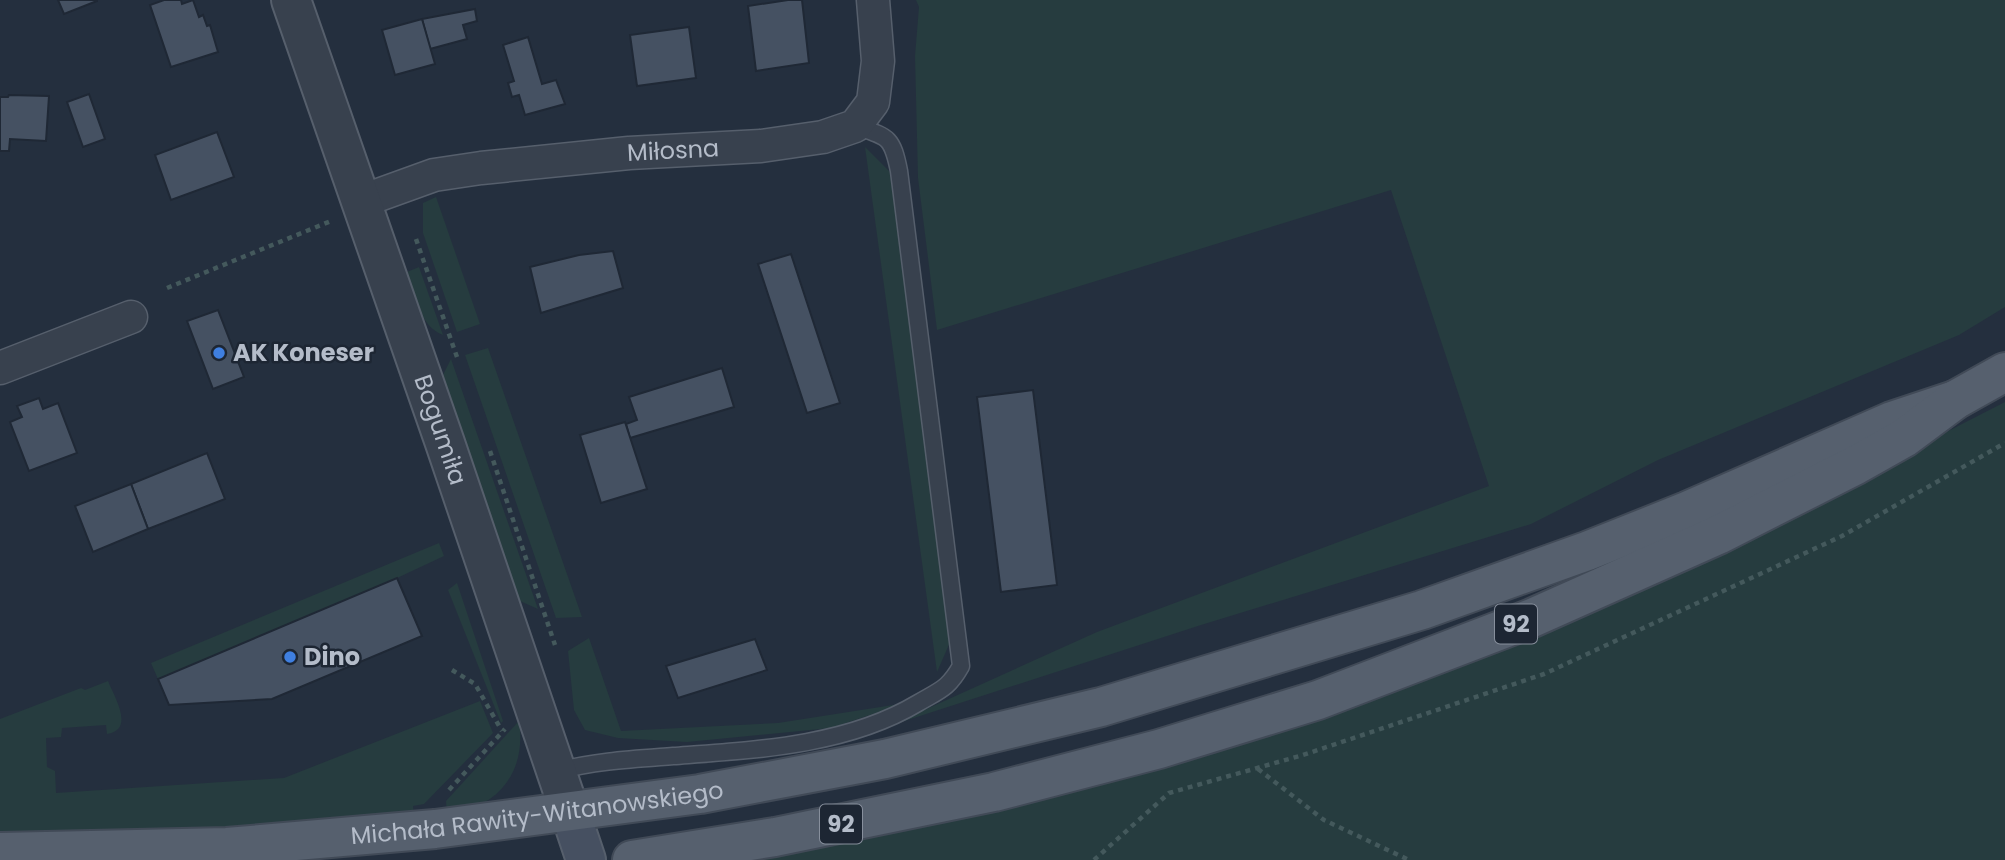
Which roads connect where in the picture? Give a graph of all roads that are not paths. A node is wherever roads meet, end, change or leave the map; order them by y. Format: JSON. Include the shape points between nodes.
{"nodes":[{"id":1,"x":291,"y":0,"type":"edge"},
{"id":2,"x":873,"y":0,"type":"edge"},
{"id":3,"x":855,"y":126,"type":"junction"},
{"id":4,"x":350,"y":210,"type":"junction"},
{"id":5,"x":131,"y":317,"type":"dead end"},
{"id":6,"x":0,"y":368,"type":"edge"},
{"id":7,"x":2005,"y":372,"type":"edge"},
{"id":8,"x":1955,"y":400,"type":"junction"},
{"id":9,"x":557,"y":771,"type":"junction"},
{"id":10,"x":570,"y":812,"type":"junction"},
{"id":11,"x":0,"y":852,"type":"edge"},
{"id":12,"x":586,"y":860,"type":"edge"},
{"id":13,"x":632,"y":860,"type":"edge"}],
"edges":[{"from":1,"to":4,"type":"street","name":"Bogumiła"},
{"from":2,"to":3,"type":"street","via":[[878,61],[873,102]]},
{"from":3,"to":4,"type":"street","name":"Miłosna","via":[[823,137],[761,146],[629,153],[434,175]]},
{"from":3,"to":9,"type":"lane","via":[[883,135],[894,146],[899,171],[961,666],[951,684],[914,706],[885,721],[822,739]]},
{"from":4,"to":9,"type":"street","name":"Bogumiła"},
{"from":5,"to":6,"type":"street"},
{"from":7,"to":8,"type":"main road","number":"92"},
{"from":8,"to":10,"type":"main road","name":"Michała Rawity-Witanowskiego","number":"92","via":[[1892,421],[1587,551],[1422,610],[1101,707],[794,778]]},
{"from":8,"to":13,"type":"main road","number":"92","via":[[1904,438],[1683,551],[1532,618],[1318,700],[1047,778],[837,825]]},
{"from":9,"to":10,"type":"street","name":"Bogumiła"},
{"from":10,"to":11,"type":"main road","name":"Michała Rawity-Witanowskiego","number":"92","via":[[241,846]]},
{"from":10,"to":12,"type":"main road","name":"Bogumiła"}]}
